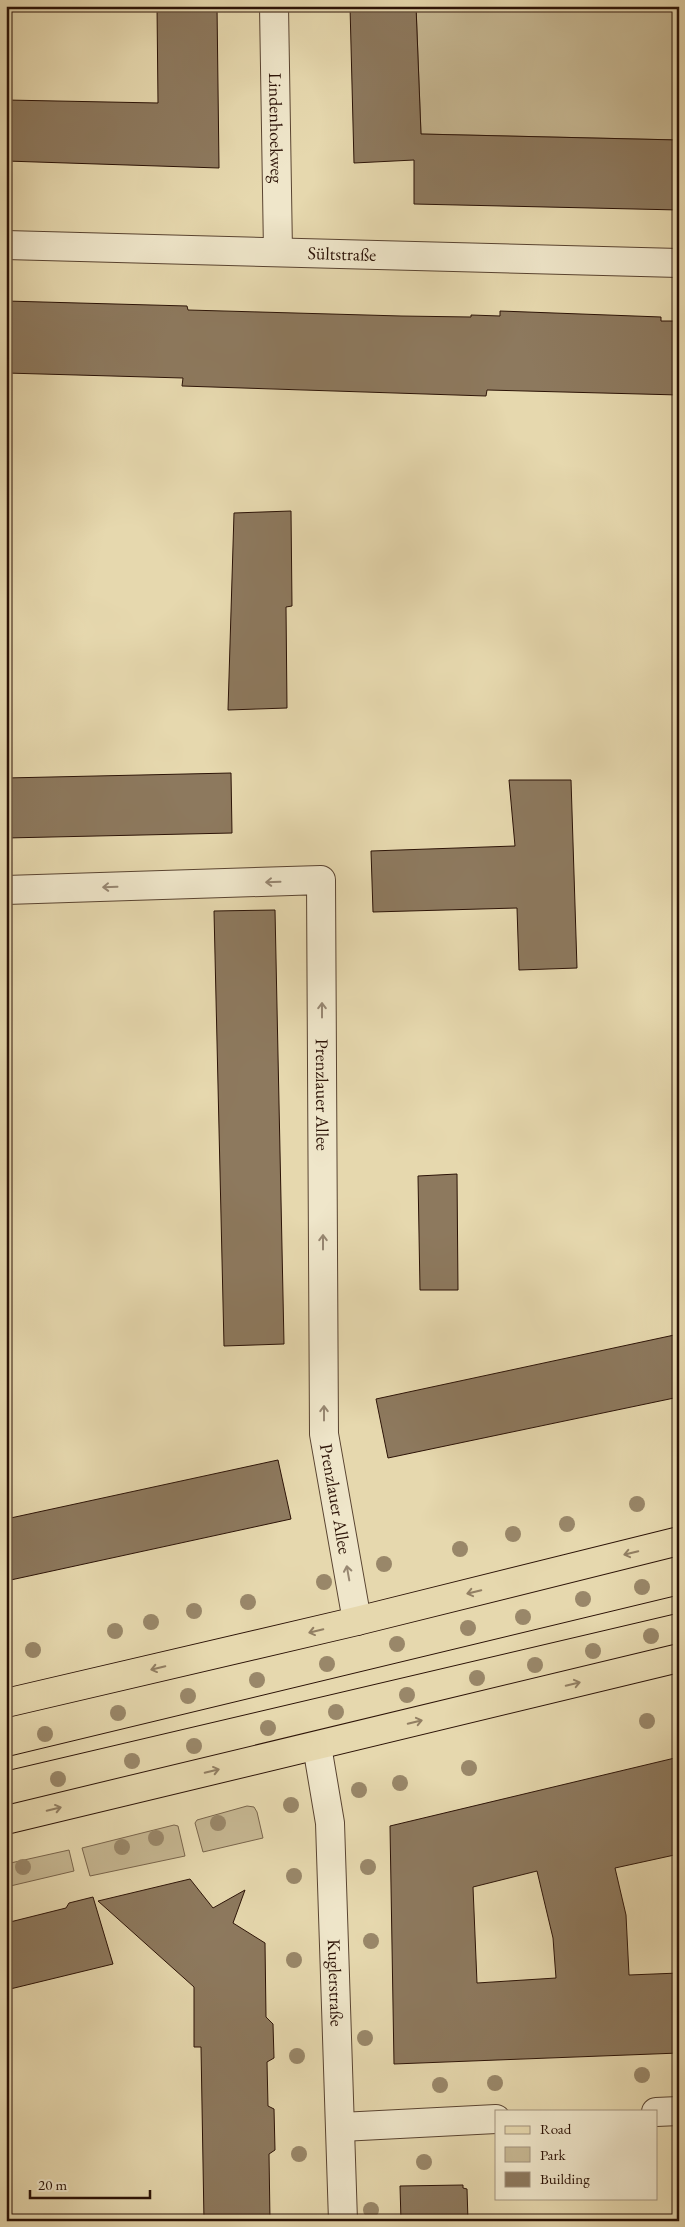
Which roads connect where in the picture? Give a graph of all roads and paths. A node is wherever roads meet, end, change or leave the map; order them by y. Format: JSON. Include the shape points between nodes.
{"nodes":[{"id":1,"x":274,"y":6,"type":"edge"},
{"id":2,"x":6,"y":246,"type":"edge"},
{"id":3,"x":278,"y":252,"type":"junction"},
{"id":4,"x":679,"y":263,"type":"edge"},
{"id":5,"x":6,"y":890,"type":"edge"},
{"id":6,"x":679,"y":1541,"type":"edge"},
{"id":7,"x":357,"y":1621,"type":"junction"},
{"id":8,"x":679,"y":1658,"type":"edge"},
{"id":9,"x":6,"y":1704,"type":"edge"},
{"id":10,"x":317,"y":1746,"type":"junction"},
{"id":11,"x":6,"y":1820,"type":"edge"},
{"id":12,"x":679,"y":2111,"type":"edge"},
{"id":13,"x":658,"y":2112,"type":"edge"},
{"id":14,"x":495,"y":2119,"type":"edge"},
{"id":15,"x":341,"y":2127,"type":"junction"},
{"id":16,"x":343,"y":2221,"type":"edge"}],
"edges":[{"from":1,"to":3,"type":"street","name":"Lindenhoekweg"},
{"from":2,"to":3,"type":"street","name":"Sültstraße"},
{"from":3,"to":4,"type":"street","name":"Sültstraße"},
{"from":7,"to":5,"type":"street","name":"Prenzlauer Allee","one_way":true,"via":[[324,1434],[321,880]]},
{"from":6,"to":7,"type":"main road","one_way":true},
{"from":7,"to":9,"type":"main road","one_way":true},
{"from":10,"to":8,"type":"main road","one_way":true},
{"from":11,"to":10,"type":"main road","one_way":true},
{"from":10,"to":15,"type":"street","name":"Kuglerstraße","via":[[330,1823]]},
{"from":12,"to":13,"type":"street"},
{"from":14,"to":15,"type":"street"},
{"from":15,"to":16,"type":"street","name":"Kuglerstraße"}]}
